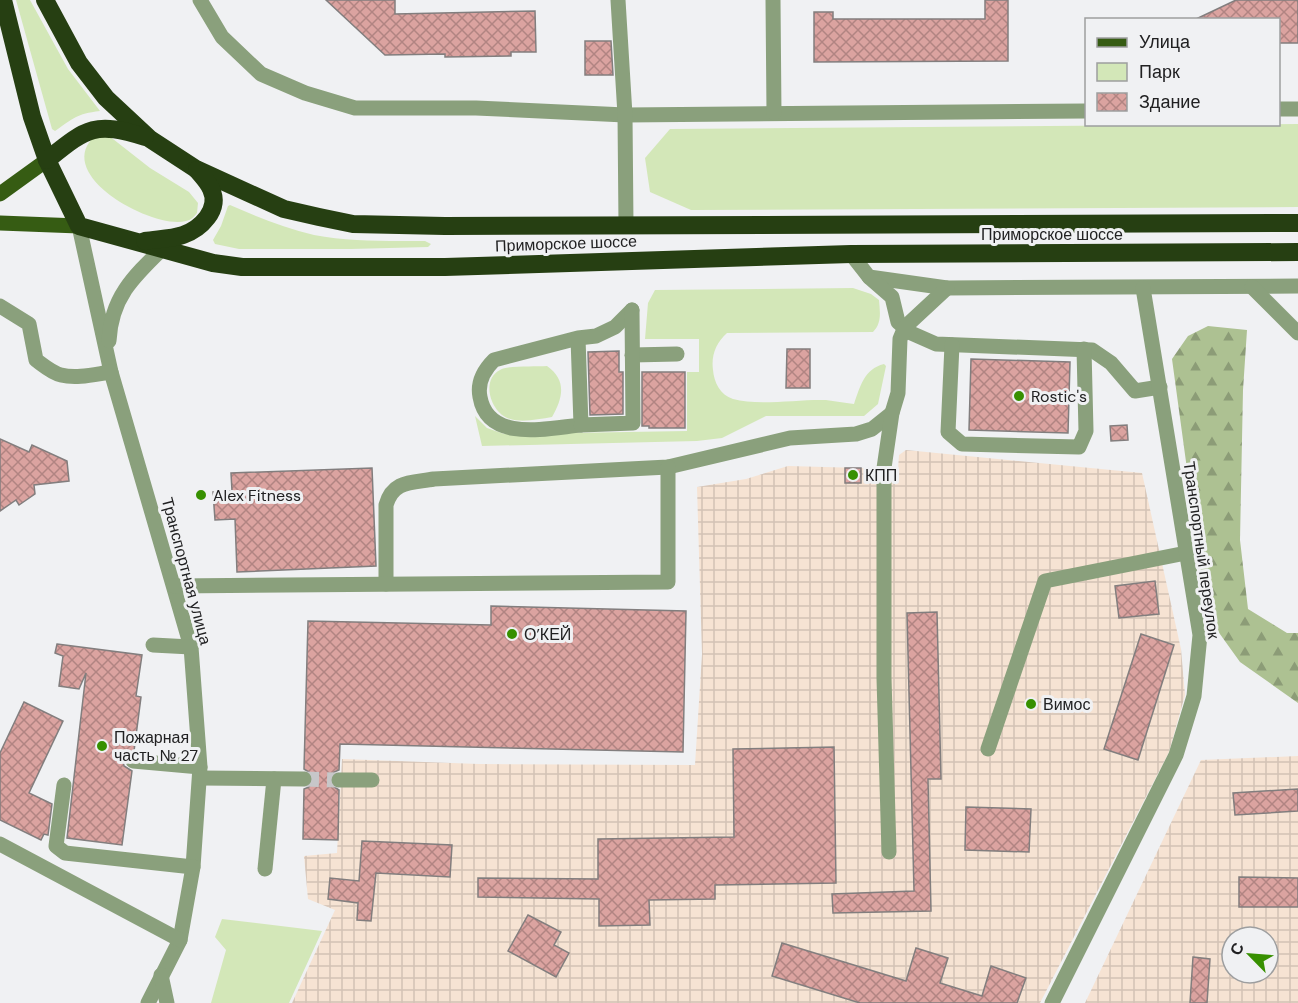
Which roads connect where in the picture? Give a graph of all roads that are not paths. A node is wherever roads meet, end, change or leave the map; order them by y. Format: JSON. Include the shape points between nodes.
{"nodes":[{"id":1,"x":3,"y":0,"type":"edge"},
{"id":2,"x":45,"y":0,"type":"edge"},
{"id":3,"x":200,"y":0,"type":"edge"},
{"id":4,"x":618,"y":0,"type":"edge"},
{"id":5,"x":773,"y":0,"type":"edge"},
{"id":6,"x":1280,"y":109,"type":"edge"},
{"id":7,"x":1298,"y":109,"type":"edge"},
{"id":8,"x":1085,"y":111,"type":"edge"},
{"id":9,"x":774,"y":113,"type":"junction"},
{"id":10,"x":625,"y":115,"type":"junction"},
{"id":11,"x":150,"y":139,"type":"junction"},
{"id":12,"x":47,"y":160,"type":"junction"},
{"id":13,"x":196,"y":169,"type":"junction"},
{"id":14,"x":0,"y":194,"type":"edge"},
{"id":15,"x":0,"y":223,"type":"edge"},
{"id":16,"x":1298,"y":223,"type":"edge"},
{"id":17,"x":626,"y":225,"type":"junction"},
{"id":18,"x":79,"y":226,"type":"junction"},
{"id":19,"x":137,"y":242,"type":"junction"},
{"id":20,"x":162,"y":249,"type":"junction"},
{"id":21,"x":1298,"y":252,"type":"edge"},
{"id":22,"x":851,"y":254,"type":"junction"},
{"id":23,"x":869,"y":277,"type":"junction"},
{"id":24,"x":1298,"y":286,"type":"edge"},
{"id":25,"x":1252,"y":287,"type":"junction"},
{"id":26,"x":947,"y":288,"type":"junction"},
{"id":27,"x":1143,"y":288,"type":"junction"},
{"id":28,"x":0,"y":306,"type":"edge"},
{"id":29,"x":905,"y":327,"type":"junction"},
{"id":30,"x":1298,"y":333,"type":"edge"},
{"id":31,"x":578,"y":338,"type":"junction"},
{"id":32,"x":952,"y":345,"type":"junction"},
{"id":33,"x":1084,"y":350,"type":"junction"},
{"id":34,"x":677,"y":354,"type":"dead end"},
{"id":35,"x":632,"y":355,"type":"junction"},
{"id":36,"x":110,"y":367,"type":"junction"},
{"id":37,"x":1160,"y":387,"type":"junction"},
{"id":38,"x":892,"y":413,"type":"junction"},
{"id":39,"x":581,"y":425,"type":"junction"},
{"id":40,"x":668,"y":467,"type":"junction"},
{"id":41,"x":1186,"y":553,"type":"junction"},
{"id":42,"x":386,"y":584,"type":"junction"},
{"id":43,"x":174,"y":586,"type":"junction"},
{"id":44,"x":153,"y":645,"type":"dead end"},
{"id":45,"x":191,"y":647,"type":"junction"},
{"id":46,"x":988,"y":749,"type":"dead end"},
{"id":47,"x":133,"y":761,"type":"dead end"},
{"id":48,"x":200,"y":773,"type":"junction"},
{"id":49,"x":274,"y":779,"type":"junction"},
{"id":50,"x":304,"y":779,"type":"tunnel mouth"},
{"id":51,"x":339,"y":780,"type":"tunnel mouth"},
{"id":52,"x":372,"y":780,"type":"dead end"},
{"id":53,"x":64,"y":786,"type":"dead end"},
{"id":54,"x":0,"y":844,"type":"edge"},
{"id":55,"x":889,"y":852,"type":"dead end"},
{"id":56,"x":193,"y":867,"type":"junction"},
{"id":57,"x":265,"y":869,"type":"dead end"},
{"id":58,"x":180,"y":940,"type":"junction"},
{"id":59,"x":161,"y":975,"type":"junction"},
{"id":60,"x":148,"y":1003,"type":"edge"},
{"id":61,"x":167,"y":1003,"type":"edge"},
{"id":62,"x":1052,"y":1003,"type":"edge"}],
"edges":[{"from":1,"to":12,"type":"highway","via":[[32,117]]},
{"from":2,"to":11,"type":"highway","name":"Приморское шоссе","via":[[79,63],[106,98]]},
{"from":3,"to":10,"type":"street","via":[[222,37],[261,74],[355,108],[476,108]]},
{"from":4,"to":10,"type":"street"},
{"from":5,"to":9,"type":"street"},
{"from":6,"to":7,"type":"street"},
{"from":8,"to":9,"type":"street"},
{"from":9,"to":10,"type":"street"},
{"from":10,"to":17,"type":"street"},
{"from":11,"to":12,"type":"highway","via":[[109,128],[92,129]]},
{"from":11,"to":13,"type":"highway","name":"Приморское шоссе"},
{"from":12,"to":14,"type":"main road"},
{"from":12,"to":18,"type":"highway"},
{"from":13,"to":17,"type":"highway","name":"Приморское шоссе","via":[[284,209],[353,224]]},
{"from":13,"to":19,"type":"highway","via":[[213,196],[208,217],[182,236]]},
{"from":15,"to":18,"type":"main road"},
{"from":16,"to":17,"type":"highway","name":"Приморское шоссе"},
{"from":18,"to":19,"type":"highway","name":"Приморское шоссе"},
{"from":18,"to":36,"type":"street","name":"Транспортная улица"},
{"from":19,"to":20,"type":"highway","name":"Приморское шоссе"},
{"from":20,"to":22,"type":"highway","name":"Приморское шоссе","via":[[242,267],[445,267]]},
{"from":20,"to":36,"type":"street","name":"Транспортная улица","via":[[119,296],[110,334]]},
{"from":21,"to":22,"type":"highway","name":"Приморское шоссе"},
{"from":22,"to":23,"type":"street"},
{"from":23,"to":26,"type":"street"},
{"from":23,"to":29,"type":"street","via":[[892,297],[898,322]]},
{"from":24,"to":25,"type":"street"},
{"from":25,"to":27,"type":"street"},
{"from":25,"to":30,"type":"street"},
{"from":26,"to":27,"type":"street"},
{"from":26,"to":29,"type":"street"},
{"from":27,"to":37,"type":"street","name":"Транспортный переулок"},
{"from":28,"to":36,"type":"street","via":[[29,324],[36,360],[48,368],[61,375],[80,376]]},
{"from":29,"to":32,"type":"street","via":[[936,344]]},
{"from":29,"to":38,"type":"street","via":[[900,339],[898,393]]},
{"from":31,"to":35,"type":"street","via":[[596,336],[615,327],[632,310]]},
{"from":31,"to":39,"type":"street"},
{"from":31,"to":39,"type":"street","via":[[494,360],[484,370],[478,390],[482,409],[506,428]]},
{"from":32,"to":33,"type":"street"},
{"from":32,"to":33,"type":"street","via":[[948,432],[962,444],[1079,447],[1086,431]]},
{"from":33,"to":37,"type":"street","via":[[1092,350],[1111,363],[1136,391]]},
{"from":34,"to":35,"type":"street"},
{"from":35,"to":39,"type":"street","via":[[633,423]]},
{"from":36,"to":43,"type":"street","name":"Транспортная улица"},
{"from":37,"to":41,"type":"street","name":"Транспортный переулок"},
{"from":38,"to":40,"type":"street","via":[[872,429],[856,434],[790,438]]},
{"from":38,"to":55,"type":"street","via":[[884,468]]},
{"from":40,"to":42,"type":"street","via":[[434,479],[404,484],[395,488],[386,505]]},
{"from":40,"to":42,"type":"street","via":[[668,582]]},
{"from":41,"to":46,"type":"street","via":[[1045,581]]},
{"from":41,"to":62,"type":"street","name":"Транспортный переулок","via":[[1200,635],[1194,696],[1176,755]]},
{"from":42,"to":43,"type":"street"},
{"from":43,"to":45,"type":"street","name":"Транспортная улица"},
{"from":44,"to":45,"type":"street"},
{"from":45,"to":48,"type":"street","name":"Транспортная улица"},
{"from":47,"to":48,"type":"street"},
{"from":48,"to":49,"type":"street"},
{"from":48,"to":56,"type":"street","name":"Транспортная улица"},
{"from":49,"to":50,"type":"street"},
{"from":49,"to":57,"type":"street"},
{"from":51,"to":52,"type":"street"},
{"from":53,"to":56,"type":"street","via":[[56,846],[65,853]]},
{"from":54,"to":58,"type":"street"},
{"from":56,"to":58,"type":"street","name":"Транспортная улица"},
{"from":58,"to":59,"type":"street","name":"Транспортная улица"},
{"from":59,"to":60,"type":"street","name":"Транспортная улица"},
{"from":59,"to":61,"type":"street"}]}
